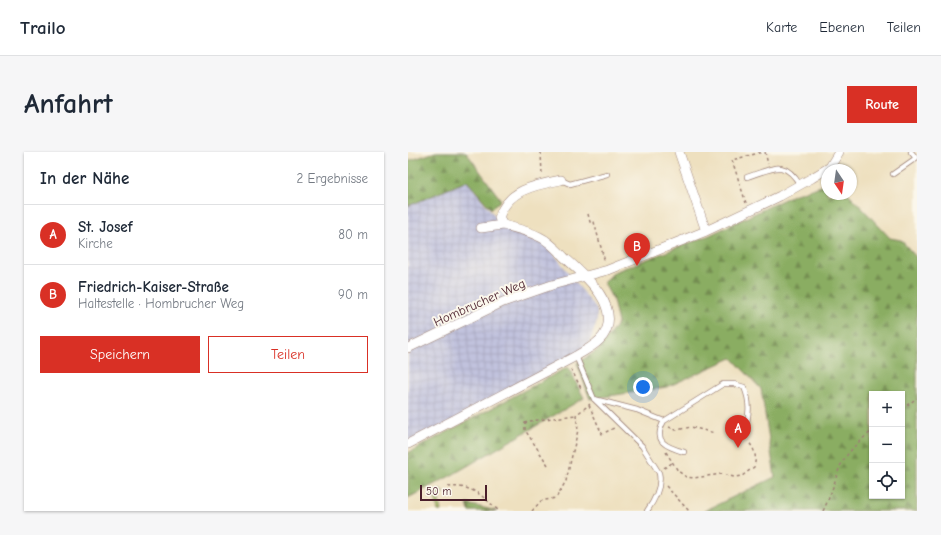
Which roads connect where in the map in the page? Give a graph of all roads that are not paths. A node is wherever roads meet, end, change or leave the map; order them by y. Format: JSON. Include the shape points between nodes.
{"nodes":[{"id":1,"x":679,"y":152,"type":"edge"},
{"id":2,"x":839,"y":152,"type":"edge"},
{"id":3,"x":911,"y":152,"type":"edge"},
{"id":4,"x":607,"y":174,"type":"dead end"},
{"id":5,"x":893,"y":174,"type":"dead end"},
{"id":6,"x":747,"y":177,"type":"dead end"},
{"id":7,"x":561,"y":180,"type":"joint"},
{"id":8,"x":800,"y":185,"type":"junction"},
{"id":9,"x":503,"y":225,"type":"junction"},
{"id":10,"x":481,"y":228,"type":"dead end"},
{"id":11,"x":706,"y":231,"type":"junction"},
{"id":12,"x":585,"y":276,"type":"junction"},
{"id":13,"x":408,"y":348,"type":"edge"},
{"id":14,"x":576,"y":356,"type":"junction"},
{"id":15,"x":594,"y":399,"type":"junction"},
{"id":16,"x":664,"y":421,"type":"junction"},
{"id":17,"x":744,"y":436,"type":"road end"},
{"id":18,"x":408,"y":444,"type":"edge"},
{"id":19,"x":684,"y":452,"type":"dead end"},
{"id":20,"x":647,"y":511,"type":"edge"}],
"edges":[{"from":1,"to":11,"type":"street"},
{"from":2,"to":8,"type":"street","name":"Hombrucher Weg","via":[[830,167]]},
{"from":3,"to":5,"type":"lane","via":[[916,158]]},
{"from":4,"to":7,"type":"lane","via":[[570,184]]},
{"from":6,"to":8,"type":"lane","via":[[781,167],[793,173]]},
{"from":7,"to":9,"type":"street","via":[[536,184],[509,198],[499,218]]},
{"from":8,"to":11,"type":"street","name":"Hombrucher Weg"},
{"from":9,"to":10,"type":"street"},
{"from":9,"to":12,"type":"street","via":[[525,230],[542,238]]},
{"from":11,"to":12,"type":"street","name":"Hombrucher Weg","via":[[608,270]]},
{"from":12,"to":13,"type":"street","name":"Hombrucher Weg","via":[[503,302]]},
{"from":12,"to":14,"type":"street","via":[[598,289],[608,321],[599,341]]},
{"from":14,"to":15,"type":"lane"},
{"from":14,"to":18,"type":"street"},
{"from":15,"to":16,"type":"lane","via":[[637,410]]},
{"from":15,"to":20,"type":"lane","via":[[642,446],[658,472],[660,478],[655,501]]},
{"from":16,"to":17,"type":"lane","via":[[723,384],[734,384],[744,387],[749,398],[750,412]]},
{"from":16,"to":19,"type":"lane","via":[[659,430],[660,440],[669,447]]}]}
